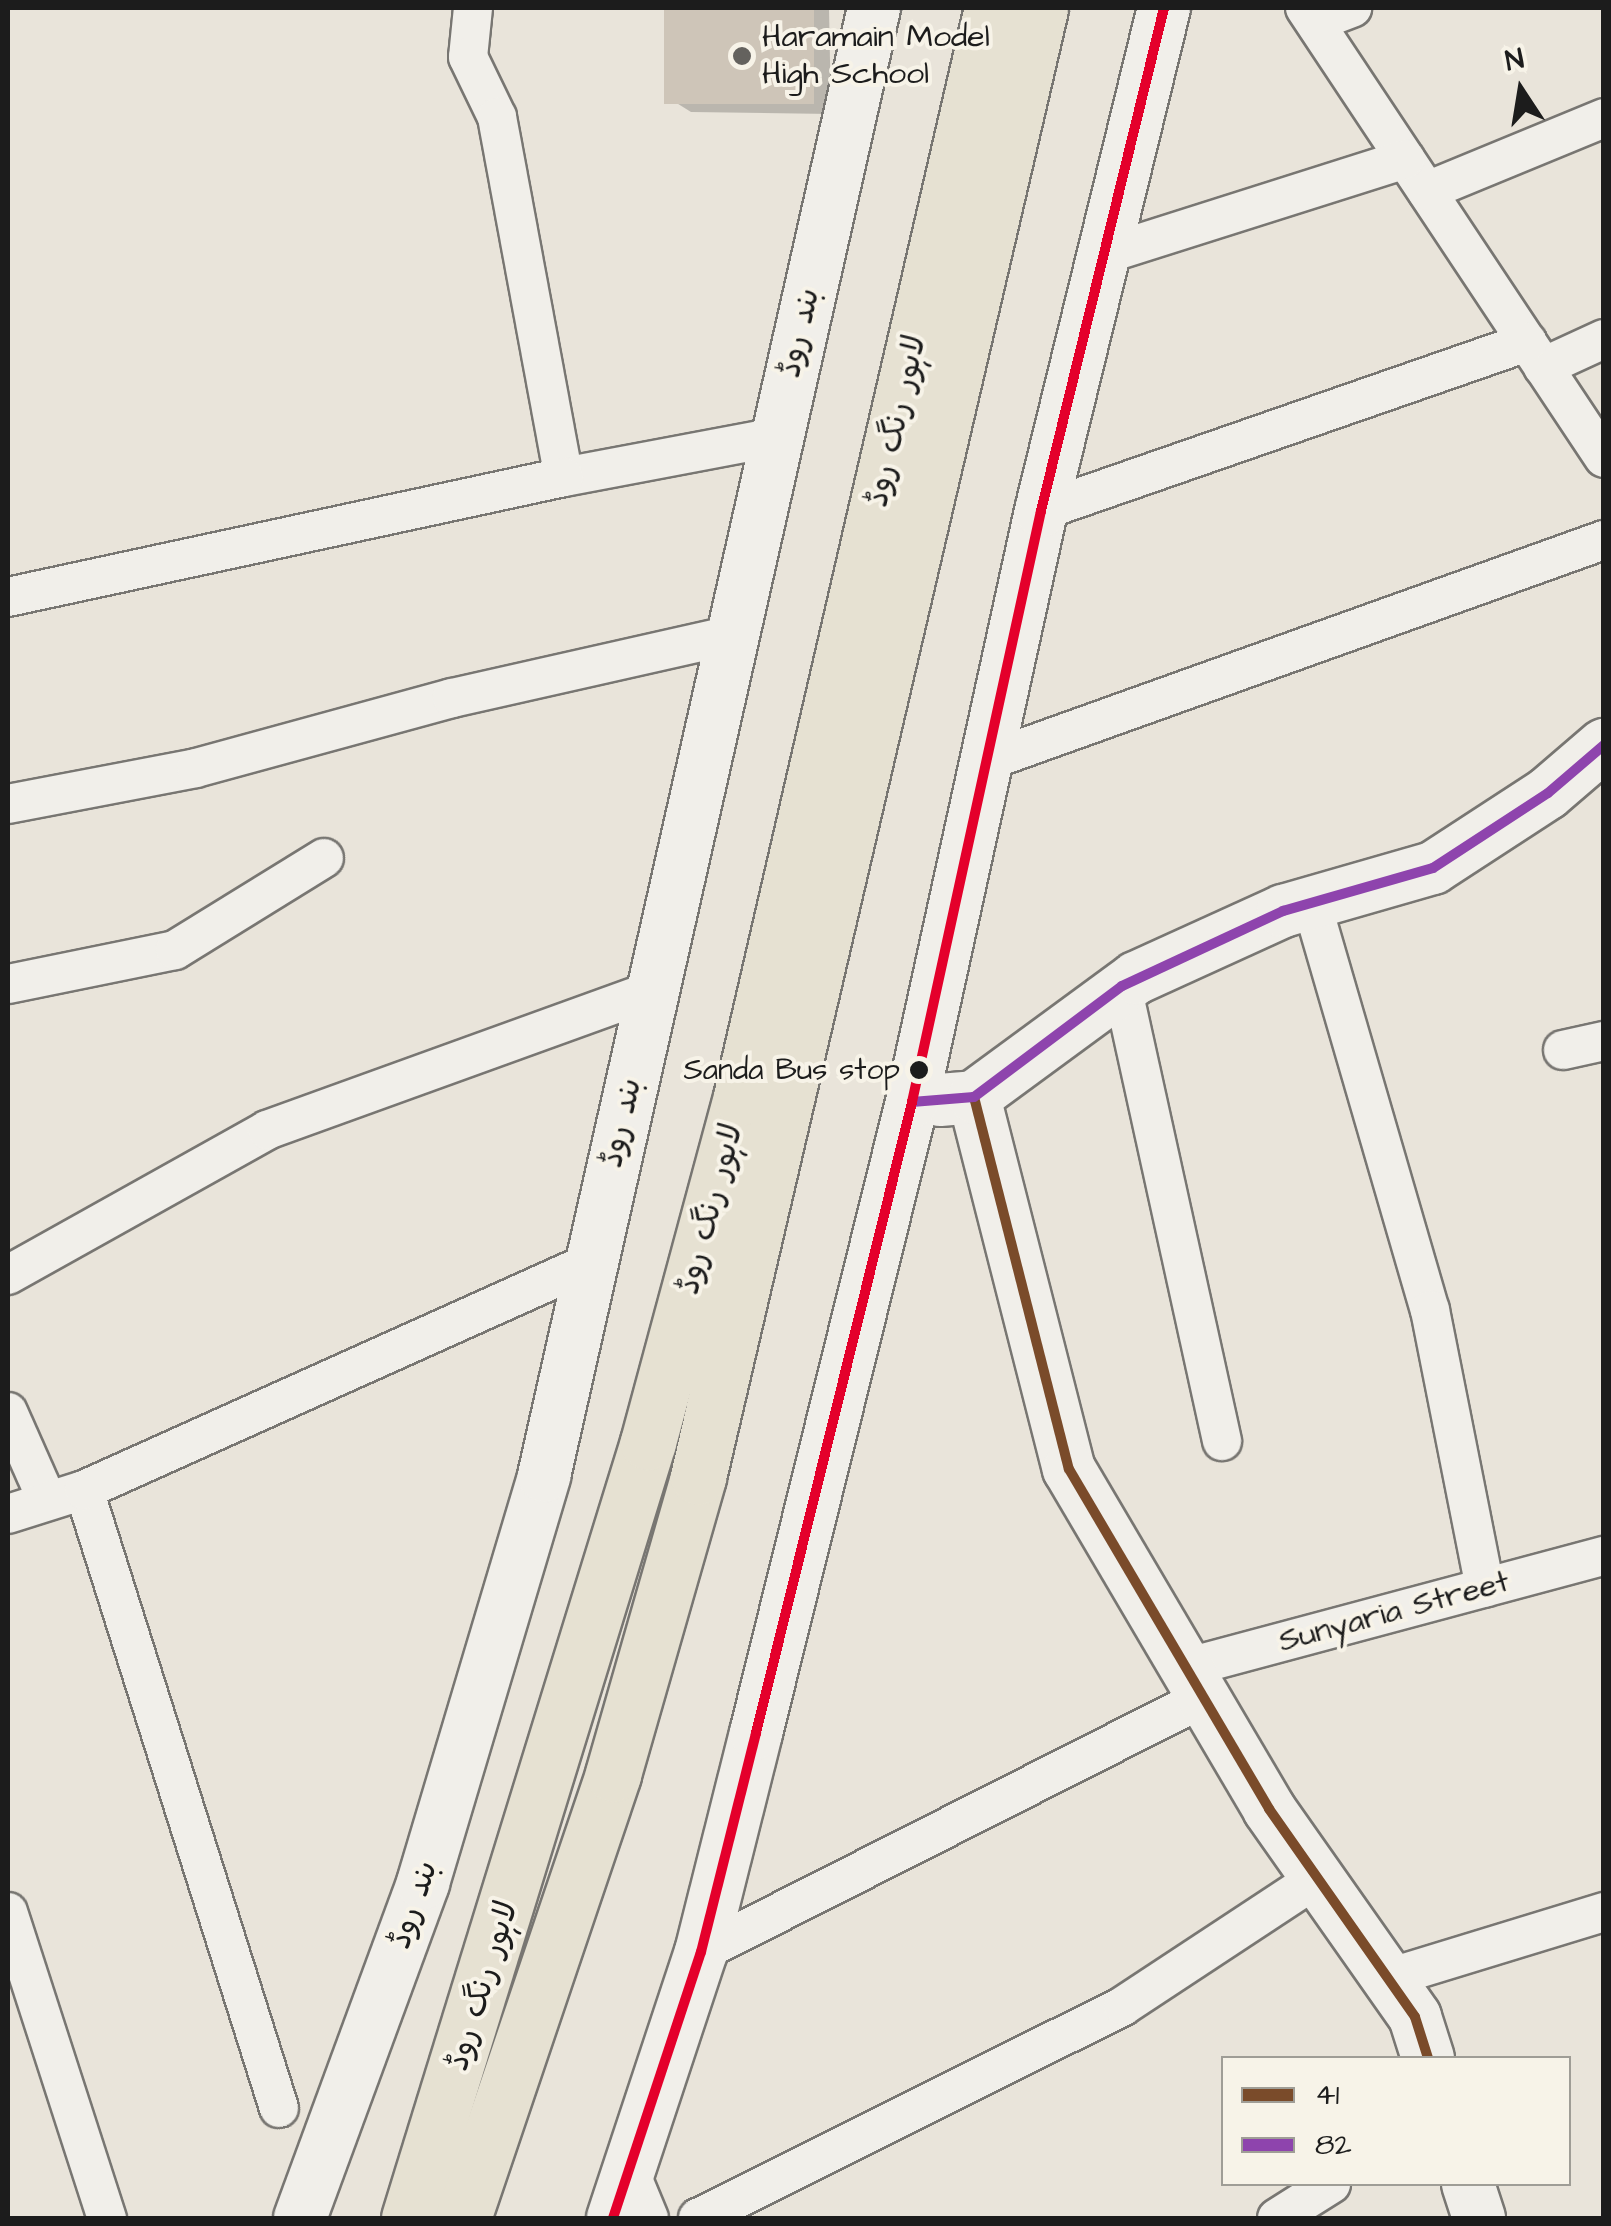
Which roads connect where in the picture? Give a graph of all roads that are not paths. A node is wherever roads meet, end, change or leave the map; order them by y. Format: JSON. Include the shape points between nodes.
{"nodes":[{"id":1,"x":473,"y":8,"type":"edge"},
{"id":2,"x":874,"y":8,"type":"edge"},
{"id":3,"x":992,"y":8,"type":"edge"},
{"id":4,"x":1040,"y":8,"type":"edge"},
{"id":5,"x":1164,"y":8,"type":"edge"},
{"id":6,"x":1352,"y":8,"type":"edge"},
{"id":7,"x":1310,"y":15,"type":"edge"},
{"id":8,"x":1604,"y":118,"type":"edge"},
{"id":9,"x":1406,"y":160,"type":"junction"},
{"id":10,"x":1427,"y":191,"type":"junction"},
{"id":11,"x":1106,"y":254,"type":"junction"},
{"id":12,"x":1604,"y":340,"type":"edge"},
{"id":13,"x":1535,"y":354,"type":"junction"},
{"id":14,"x":776,"y":438,"type":"junction"},
{"id":15,"x":1604,"y":458,"type":"edge"},
{"id":16,"x":564,"y":477,"type":"junction"},
{"id":17,"x":1042,"y":511,"type":"junction"},
{"id":18,"x":1604,"y":540,"type":"edge"},
{"id":19,"x":8,"y":596,"type":"edge"},
{"id":20,"x":732,"y":635,"type":"junction"},
{"id":21,"x":1604,"y":746,"type":"edge"},
{"id":22,"x":987,"y":760,"type":"junction"},
{"id":23,"x":8,"y":804,"type":"edge"},
{"id":24,"x":324,"y":858,"type":"dead end"},
{"id":25,"x":1310,"y":901,"type":"junction"},
{"id":26,"x":8,"y":984,"type":"edge"},
{"id":27,"x":1122,"y":986,"type":"junction"},
{"id":28,"x":652,"y":992,"type":"junction"},
{"id":29,"x":1604,"y":1040,"type":"edge"},
{"id":30,"x":1563,"y":1050,"type":"dead end"},
{"id":31,"x":974,"y":1097,"type":"junction"},
{"id":32,"x":912,"y":1102,"type":"junction"},
{"id":33,"x":591,"y":1262,"type":"junction"},
{"id":34,"x":8,"y":1275,"type":"edge"},
{"id":35,"x":8,"y":1412,"type":"edge"},
{"id":36,"x":1222,"y":1441,"type":"dead end"},
{"id":37,"x":84,"y":1490,"type":"junction"},
{"id":38,"x":48,"y":1500,"type":"junction"},
{"id":39,"x":8,"y":1514,"type":"edge"},
{"id":40,"x":1604,"y":1556,"type":"edge"},
{"id":41,"x":1485,"y":1588,"type":"junction"},
{"id":42,"x":1194,"y":1683,"type":"junction"},
{"id":43,"x":1317,"y":1878,"type":"junction"},
{"id":44,"x":8,"y":1912,"type":"edge"},
{"id":45,"x":1604,"y":1912,"type":"edge"},
{"id":46,"x":701,"y":1952,"type":"junction"},
{"id":47,"x":1388,"y":1978,"type":"junction"},
{"id":48,"x":1427,"y":2056,"type":"edge"},
{"id":49,"x":279,"y":2108,"type":"dead end"},
{"id":50,"x":1328,"y":2186,"type":"edge"},
{"id":51,"x":1469,"y":2186,"type":"edge"},
{"id":52,"x":631,"y":2205,"type":"edge"},
{"id":53,"x":107,"y":2218,"type":"edge"},
{"id":54,"x":300,"y":2218,"type":"edge"},
{"id":55,"x":410,"y":2218,"type":"edge"},
{"id":56,"x":463,"y":2218,"type":"edge"},
{"id":57,"x":698,"y":2218,"type":"edge"},
{"id":58,"x":1277,"y":2218,"type":"edge"},
{"id":59,"x":1479,"y":2218,"type":"edge"}],
"edges":[{"from":1,"to":16,"type":"street","via":[[468,57],[497,117]]},
{"from":2,"to":14,"type":"main road","name":"بند روڈ"},
{"from":3,"to":55,"type":"highway","name":"لاہور رنگ روڈ","via":[[736,1116],[648,1442]]},
{"from":4,"to":56,"type":"highway","name":"لاہور رنگ روڈ","via":[[698,1477],[613,1774]]},
{"from":5,"to":11,"type":"main road"},
{"from":6,"to":7,"type":"street"},
{"from":7,"to":9,"type":"street"},
{"from":8,"to":10,"type":"street"},
{"from":9,"to":10,"type":"street"},
{"from":9,"to":11,"type":"street"},
{"from":10,"to":13,"type":"street"},
{"from":11,"to":17,"type":"main road"},
{"from":12,"to":13,"type":"street"},
{"from":13,"to":15,"type":"street"},
{"from":13,"to":17,"type":"street"},
{"from":14,"to":16,"type":"street"},
{"from":14,"to":20,"type":"main road","name":"بند روڈ"},
{"from":16,"to":19,"type":"street"},
{"from":17,"to":22,"type":"main road"},
{"from":18,"to":22,"type":"street"},
{"from":20,"to":23,"type":"street","via":[[452,698],[196,768]]},
{"from":20,"to":28,"type":"main road","name":"بند روڈ"},
{"from":21,"to":25,"type":"main road","via":[[1548,793],[1433,868]]},
{"from":22,"to":32,"type":"main road"},
{"from":24,"to":26,"type":"street","via":[[174,950]]},
{"from":25,"to":27,"type":"main road"},
{"from":25,"to":41,"type":"street","via":[[1430,1310]]},
{"from":27,"to":31,"type":"main road"},
{"from":27,"to":36,"type":"street"},
{"from":28,"to":33,"type":"main road","name":"بند روڈ"},
{"from":28,"to":34,"type":"street","via":[[267,1130]]},
{"from":29,"to":30,"type":"street"},
{"from":31,"to":32,"type":"main road"},
{"from":31,"to":42,"type":"main road","via":[[1068,1470]]},
{"from":32,"to":46,"type":"main road"},
{"from":33,"to":37,"type":"street"},
{"from":33,"to":54,"type":"main road","name":"بند روڈ","via":[[544,1476],[422,1884]]},
{"from":35,"to":38,"type":"street"},
{"from":37,"to":38,"type":"street"},
{"from":37,"to":49,"type":"street"},
{"from":38,"to":39,"type":"street"},
{"from":40,"to":41,"type":"street","name":"Sunyaria Street"},
{"from":41,"to":42,"type":"street","name":"Sunyaria Street"},
{"from":42,"to":43,"type":"main road"},
{"from":42,"to":46,"type":"street","name":"Sunyaria Street"},
{"from":43,"to":47,"type":"main road"},
{"from":43,"to":57,"type":"street","via":[[1124,2006]]},
{"from":44,"to":53,"type":"street"},
{"from":45,"to":47,"type":"street"},
{"from":46,"to":52,"type":"main road"},
{"from":47,"to":48,"type":"main road","via":[[1416,2018]]},
{"from":50,"to":58,"type":"street"},
{"from":51,"to":59,"type":"main road"}]}
